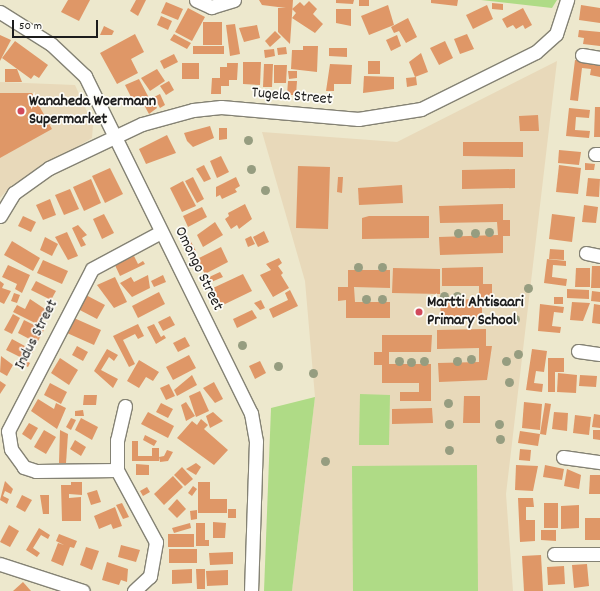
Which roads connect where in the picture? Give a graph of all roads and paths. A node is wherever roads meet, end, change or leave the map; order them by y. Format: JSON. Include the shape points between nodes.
{"nodes":[{"id":1,"x":196,"y":0,"type":"edge"},
{"id":2,"x":234,"y":0,"type":"edge"},
{"id":3,"x":567,"y":0,"type":"edge"},
{"id":4,"x":0,"y":12,"type":"edge"},
{"id":5,"x":582,"y":55,"type":"dead end"},
{"id":6,"x":600,"y":58,"type":"edge"},
{"id":7,"x":113,"y":136,"type":"junction"},
{"id":8,"x":1,"y":212,"type":"edge"},
{"id":9,"x":161,"y":232,"type":"junction"},
{"id":10,"x":586,"y":253,"type":"dead end"},
{"id":11,"x":600,"y":256,"type":"edge"},
{"id":12,"x":578,"y":351,"type":"dead end"},
{"id":13,"x":600,"y":354,"type":"edge"},
{"id":14,"x":125,"y":406,"type":"dead end"},
{"id":15,"x":563,"y":457,"type":"dead end"},
{"id":16,"x":600,"y":462,"type":"edge"},
{"id":17,"x":117,"y":470,"type":"junction"},
{"id":18,"x":554,"y":554,"type":"dead end"},
{"id":19,"x":600,"y":554,"type":"edge"},
{"id":20,"x":0,"y":564,"type":"edge"},
{"id":21,"x":84,"y":591,"type":"edge"},
{"id":22,"x":134,"y":591,"type":"edge"},
{"id":23,"x":251,"y":591,"type":"edge"}],
"edges":[{"from":1,"to":2,"type":"street","via":[[211,8]]},
{"from":3,"to":7,"type":"street","name":"Tugela Street","via":[[556,34],[536,52],[421,110],[358,119],[221,107],[192,110]]},
{"from":4,"to":7,"type":"street","name":"Omongo Street","via":[[70,59],[85,76]]},
{"from":5,"to":6,"type":"street"},
{"from":7,"to":8,"type":"street","name":"Tugela Street","via":[[43,172],[14,193]]},
{"from":7,"to":9,"type":"street","name":"Omongo Street"},
{"from":9,"to":17,"type":"street","name":"Indus Street","via":[[92,269],[8,431],[16,459],[36,472]]},
{"from":9,"to":23,"type":"street","name":"Omongo Street","via":[[250,413],[256,441]]},
{"from":10,"to":11,"type":"street"},
{"from":12,"to":13,"type":"street"},
{"from":14,"to":17,"type":"street","via":[[117,440]]},
{"from":15,"to":16,"type":"street"},
{"from":17,"to":22,"type":"street","via":[[156,542],[150,576]]},
{"from":18,"to":19,"type":"street"},
{"from":20,"to":21,"type":"street"}]}
